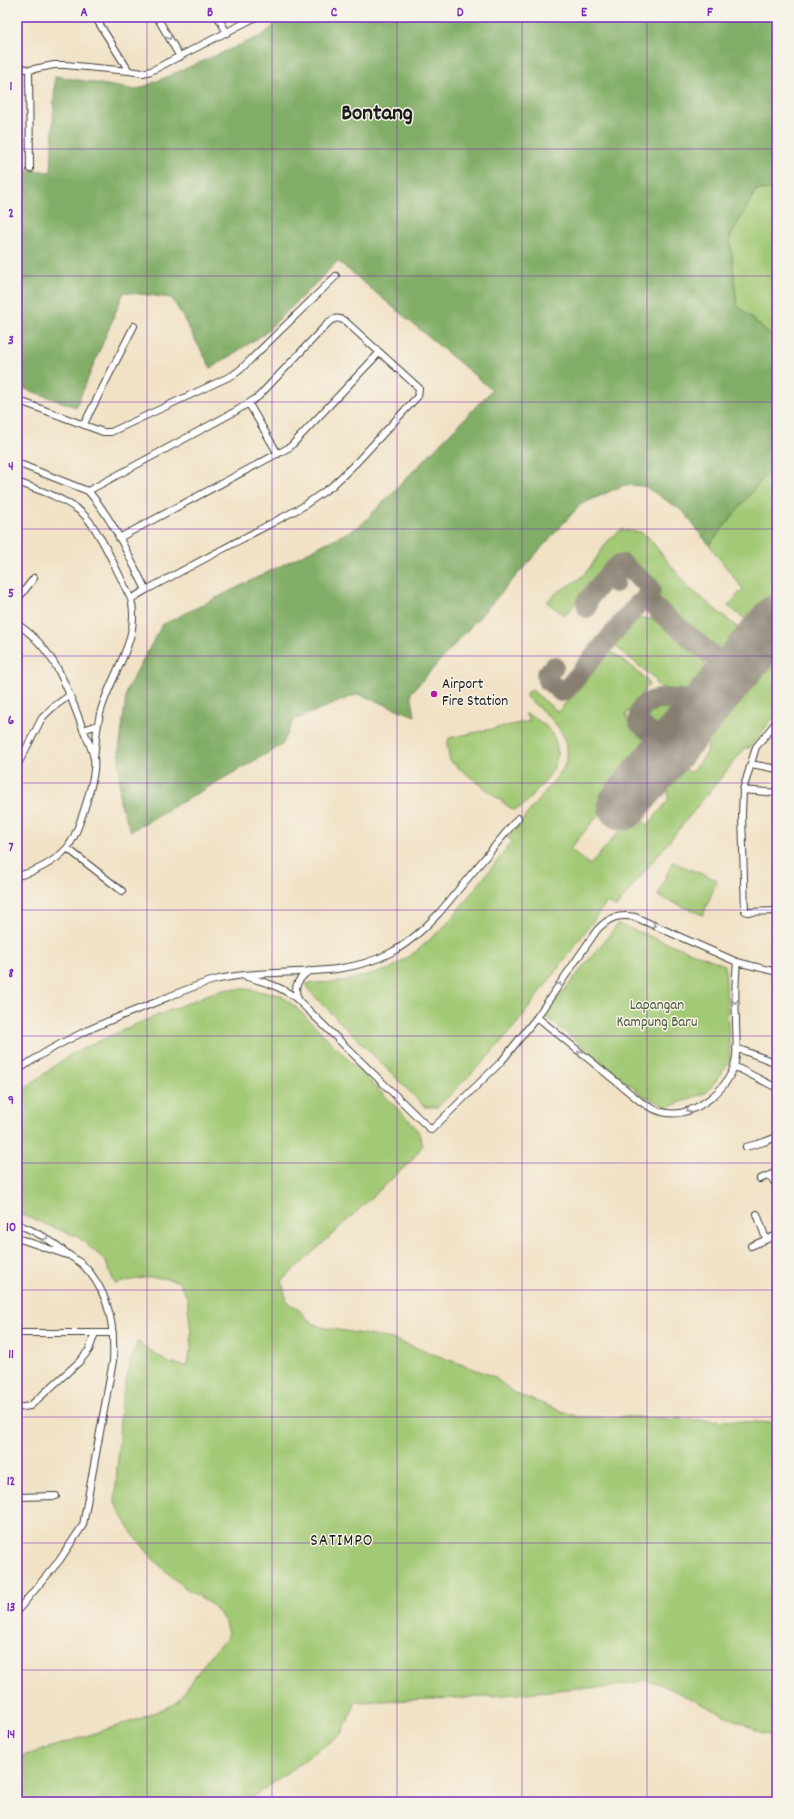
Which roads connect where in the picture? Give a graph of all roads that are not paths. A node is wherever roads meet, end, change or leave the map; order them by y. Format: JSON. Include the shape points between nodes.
{"nodes":[{"id":1,"x":95,"y":17,"type":"edge"},
{"id":2,"x":157,"y":17,"type":"edge"},
{"id":3,"x":218,"y":17,"type":"edge"},
{"id":4,"x":256,"y":17,"type":"edge"},
{"id":5,"x":227,"y":33,"type":"junction"},
{"id":6,"x":180,"y":57,"type":"junction"},
{"id":7,"x":17,"y":66,"type":"edge"},
{"id":8,"x":29,"y":70,"type":"junction"},
{"id":9,"x":129,"y":71,"type":"junction"},
{"id":10,"x":30,"y":169,"type":"dead end"},
{"id":11,"x":336,"y":276,"type":"dead end"},
{"id":12,"x":134,"y":326,"type":"dead end"},
{"id":13,"x":380,"y":353,"type":"junction"},
{"id":14,"x":17,"y":400,"type":"edge"},
{"id":15,"x":248,"y":404,"type":"junction"},
{"id":16,"x":84,"y":424,"type":"junction"},
{"id":17,"x":278,"y":454,"type":"junction"},
{"id":18,"x":17,"y":463,"type":"edge"},
{"id":19,"x":17,"y":482,"type":"edge"},
{"id":20,"x":88,"y":491,"type":"junction"},
{"id":21,"x":119,"y":538,"type":"junction"},
{"id":22,"x":34,"y":578,"type":"dead end"},
{"id":23,"x":146,"y":590,"type":"junction"},
{"id":24,"x":131,"y":599,"type":"junction"},
{"id":25,"x":17,"y":600,"type":"edge"},
{"id":26,"x":17,"y":624,"type":"edge"},
{"id":27,"x":70,"y":695,"type":"junction"},
{"id":28,"x":777,"y":721,"type":"edge"},
{"id":29,"x":98,"y":726,"type":"junction"},
{"id":30,"x":83,"y":730,"type":"junction"},
{"id":31,"x":94,"y":759,"type":"junction"},
{"id":32,"x":751,"y":764,"type":"junction"},
{"id":33,"x":17,"y":766,"type":"edge"},
{"id":34,"x":777,"y":769,"type":"edge"},
{"id":35,"x":743,"y":790,"type":"junction"},
{"id":36,"x":777,"y":794,"type":"edge"},
{"id":37,"x":518,"y":818,"type":"dead end"},
{"id":38,"x":67,"y":848,"type":"junction"},
{"id":39,"x":17,"y":876,"type":"edge"},
{"id":40,"x":122,"y":891,"type":"dead end"},
{"id":41,"x":777,"y":911,"type":"edge"},
{"id":42,"x":737,"y":962,"type":"junction"},
{"id":43,"x":310,"y":971,"type":"junction"},
{"id":44,"x":777,"y":972,"type":"edge"},
{"id":45,"x":243,"y":976,"type":"junction"},
{"id":46,"x":299,"y":1001,"type":"junction"},
{"id":47,"x":537,"y":1017,"type":"junction"},
{"id":48,"x":736,"y":1048,"type":"junction"},
{"id":49,"x":777,"y":1062,"type":"edge"},
{"id":50,"x":734,"y":1066,"type":"junction"},
{"id":51,"x":17,"y":1071,"type":"edge"},
{"id":52,"x":777,"y":1088,"type":"edge"},
{"id":53,"x":777,"y":1137,"type":"edge"},
{"id":54,"x":746,"y":1147,"type":"dead end"},
{"id":55,"x":777,"y":1172,"type":"edge"},
{"id":56,"x":770,"y":1175,"type":"junction"},
{"id":57,"x":760,"y":1179,"type":"dead end"},
{"id":58,"x":777,"y":1186,"type":"edge"},
{"id":59,"x":757,"y":1214,"type":"dead end"},
{"id":60,"x":17,"y":1224,"type":"edge"},
{"id":61,"x":777,"y":1235,"type":"edge"},
{"id":62,"x":17,"y":1238,"type":"edge"},
{"id":63,"x":766,"y":1239,"type":"junction"},
{"id":64,"x":750,"y":1246,"type":"dead end"},
{"id":65,"x":71,"y":1256,"type":"junction"},
{"id":66,"x":17,"y":1333,"type":"edge"},
{"id":67,"x":95,"y":1333,"type":"junction"},
{"id":68,"x":113,"y":1333,"type":"junction"},
{"id":69,"x":17,"y":1408,"type":"edge"},
{"id":70,"x":56,"y":1496,"type":"dead end"},
{"id":71,"x":17,"y":1497,"type":"edge"},
{"id":72,"x":17,"y":1611,"type":"edge"}],
"edges":[{"from":1,"to":9,"type":"street"},
{"from":2,"to":6,"type":"street","one_way":true},
{"from":3,"to":5,"type":"street"},
{"from":4,"to":5,"type":"street"},
{"from":5,"to":6,"type":"street"},
{"from":6,"to":9,"type":"street","via":[[151,71]]},
{"from":7,"to":8,"type":"street"},
{"from":8,"to":9,"type":"street","via":[[59,65]]},
{"from":8,"to":10,"type":"street"},
{"from":11,"to":16,"type":"street","via":[[256,356],[233,375],[111,432],[103,432]]},
{"from":12,"to":16,"type":"street"},
{"from":13,"to":15,"type":"street","via":[[340,318],[335,318]]},
{"from":13,"to":17,"type":"street","via":[[290,447]]},
{"from":13,"to":23,"type":"street","via":[[419,388],[418,396],[342,477],[302,507]]},
{"from":14,"to":16,"type":"street"},
{"from":15,"to":17,"type":"street"},
{"from":15,"to":20,"type":"street"},
{"from":17,"to":21,"type":"street"},
{"from":18,"to":20,"type":"street"},
{"from":19,"to":24,"type":"street","via":[[59,498],[82,513],[94,527]]},
{"from":20,"to":21,"type":"street"},
{"from":21,"to":23,"type":"street"},
{"from":22,"to":25,"type":"street"},
{"from":23,"to":24,"type":"street"},
{"from":24,"to":29,"type":"street","via":[[134,611],[132,630],[107,692]]},
{"from":26,"to":27,"type":"street","via":[[33,636],[50,655]]},
{"from":27,"to":30,"type":"street"},
{"from":27,"to":33,"type":"street","via":[[42,718]]},
{"from":28,"to":32,"type":"street","via":[[756,747]]},
{"from":29,"to":30,"type":"street"},
{"from":29,"to":31,"type":"street"},
{"from":30,"to":31,"type":"street"},
{"from":31,"to":38,"type":"street","via":[[89,796]]},
{"from":32,"to":34,"type":"street"},
{"from":32,"to":35,"type":"street"},
{"from":35,"to":36,"type":"street"},
{"from":35,"to":41,"type":"street","via":[[745,911]]},
{"from":37,"to":43,"type":"street","via":[[439,913],[392,953],[375,960],[332,970]]},
{"from":38,"to":39,"type":"street","via":[[39,869]]},
{"from":38,"to":40,"type":"street"},
{"from":42,"to":44,"type":"street"},
{"from":47,"to":42,"type":"street","one_way":true,"via":[[597,930],[605,921],[615,917],[635,917]]},
{"from":42,"to":48,"type":"street","one_way":true},
{"from":43,"to":45,"type":"street"},
{"from":43,"to":46,"type":"street","via":[[300,978],[296,985]]},
{"from":45,"to":46,"type":"street","via":[[275,986],[290,993]]},
{"from":45,"to":51,"type":"street","via":[[214,980],[98,1025],[41,1054]]},
{"from":46,"to":47,"type":"street","via":[[431,1130],[501,1062]]},
{"from":50,"to":47,"type":"street","one_way":true,"via":[[717,1092],[700,1105],[688,1111],[667,1113],[641,1102]]},
{"from":48,"to":49,"type":"street"},
{"from":48,"to":50,"type":"street"},
{"from":50,"to":52,"type":"street"},
{"from":53,"to":54,"type":"street"},
{"from":55,"to":56,"type":"street"},
{"from":56,"to":57,"type":"street"},
{"from":56,"to":58,"type":"street"},
{"from":59,"to":63,"type":"street"},
{"from":60,"to":65,"type":"street","one_way":true,"via":[[54,1242]]},
{"from":61,"to":63,"type":"street"},
{"from":62,"to":65,"type":"street"},
{"from":63,"to":64,"type":"street"},
{"from":65,"to":68,"type":"street","via":[[82,1264],[100,1288],[110,1315]]},
{"from":66,"to":67,"type":"street"},
{"from":67,"to":68,"type":"street"},
{"from":67,"to":69,"type":"street","via":[[90,1350],[79,1362],[30,1406]]},
{"from":68,"to":72,"type":"street","via":[[113,1360],[83,1525],[59,1562]]},
{"from":70,"to":71,"type":"street"}]}
